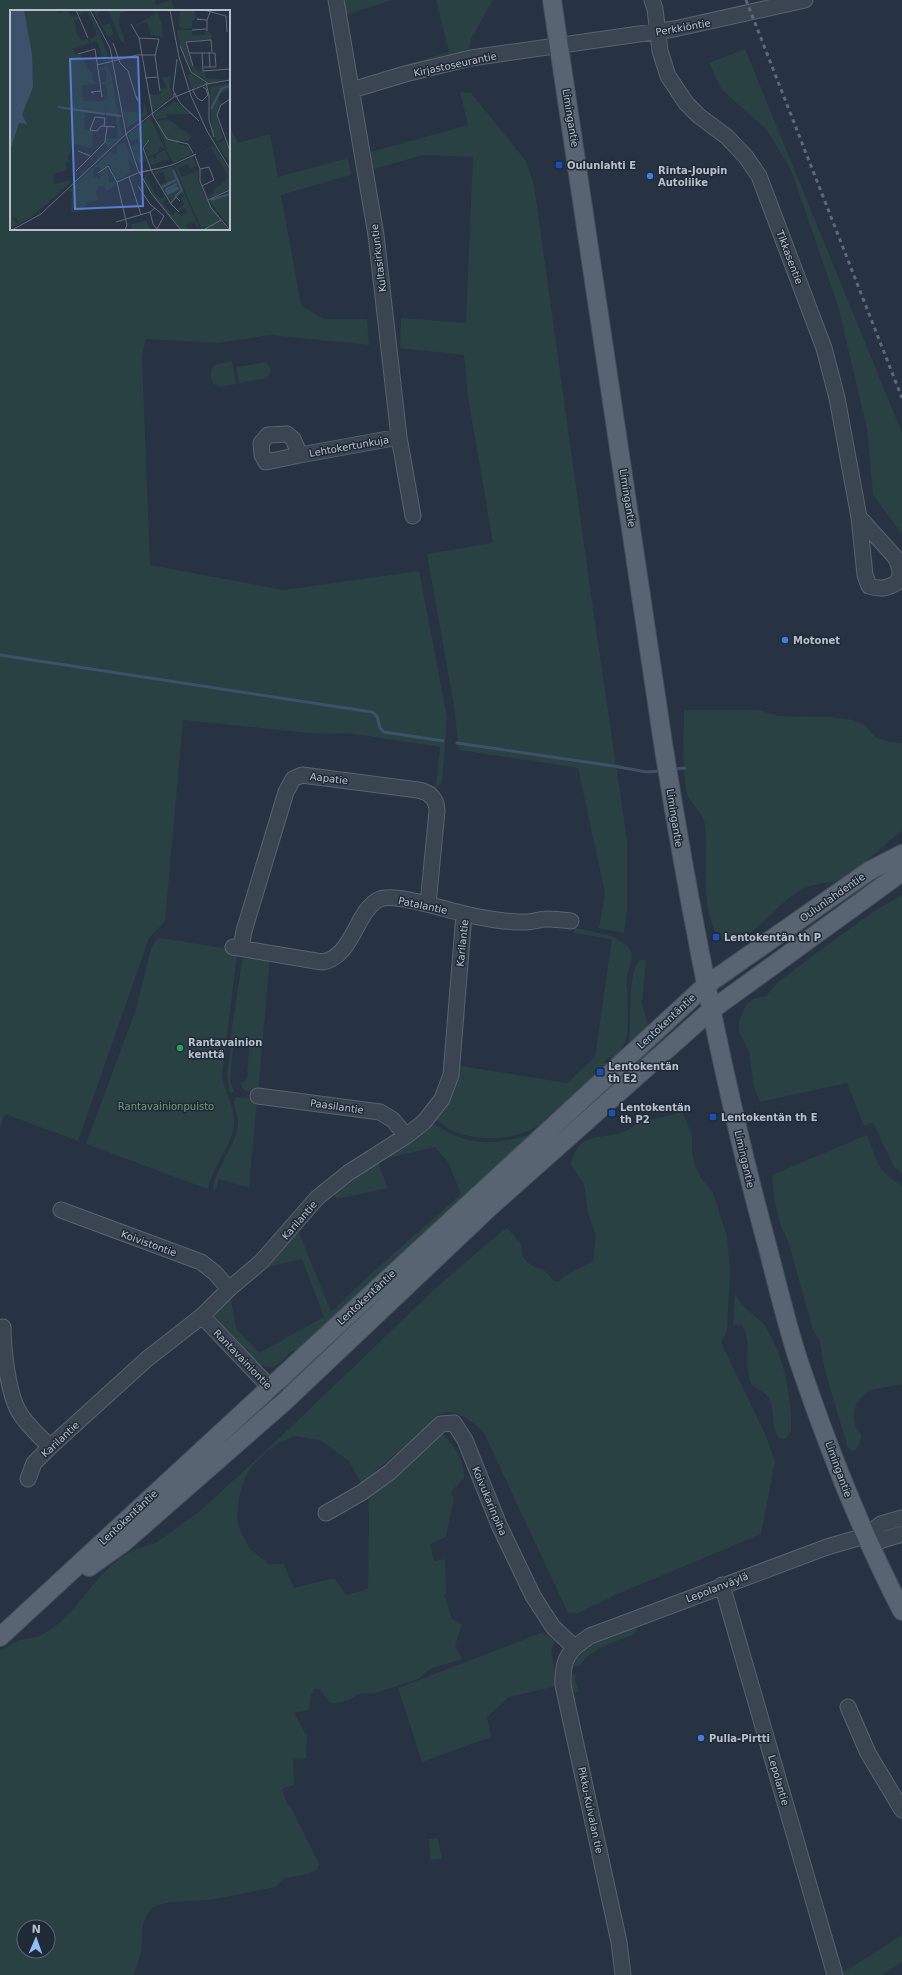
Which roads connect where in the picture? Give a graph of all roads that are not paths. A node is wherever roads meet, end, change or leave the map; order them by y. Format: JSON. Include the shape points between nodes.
{"nodes":[{"id":1,"x":336,"y":0,"type":"edge"},
{"id":2,"x":552,"y":0,"type":"edge"},
{"id":3,"x":652,"y":0,"type":"edge"},
{"id":4,"x":804,"y":0,"type":"edge"},
{"id":5,"x":658,"y":32,"type":"junction"},
{"id":6,"x":560,"y":46,"type":"junction"},
{"id":7,"x":352,"y":90,"type":"junction"},
{"id":8,"x":399,"y":437,"type":"junction"},
{"id":9,"x":300,"y":455,"type":"dead end"},
{"id":10,"x":413,"y":516,"type":"dead end"},
{"id":11,"x":859,"y":516,"type":"dead end"},
{"id":12,"x":902,"y":854,"type":"edge"},
{"id":13,"x":902,"y":872,"type":"edge"},
{"id":14,"x":428,"y":904,"type":"junction"},
{"id":15,"x":464,"y":914,"type":"junction"},
{"id":16,"x":571,"y":921,"type":"dead end"},
{"id":17,"x":237,"y":948,"type":"joint"},
{"id":18,"x":705,"y":986,"type":"junction"},
{"id":19,"x":710,"y":1011,"type":"junction"},
{"id":20,"x":258,"y":1096,"type":"dead end"},
{"id":21,"x":406,"y":1136,"type":"junction"},
{"id":22,"x":61,"y":1210,"type":"dead end"},
{"id":23,"x":229,"y":1289,"type":"junction"},
{"id":24,"x":202,"y":1316,"type":"junction"},
{"id":25,"x":3,"y":1327,"type":"dead end"},
{"id":26,"x":270,"y":1386,"type":"junction"},
{"id":27,"x":284,"y":1402,"type":"junction"},
{"id":28,"x":50,"y":1447,"type":"junction"},
{"id":29,"x":28,"y":1479,"type":"dead end"},
{"id":30,"x":326,"y":1512,"type":"dead end"},
{"id":31,"x":902,"y":1518,"type":"edge"},
{"id":32,"x":902,"y":1534,"type":"edge"},
{"id":33,"x":865,"y":1536,"type":"junction"},
{"id":34,"x":722,"y":1585,"type":"junction"},
{"id":35,"x":29,"y":1611,"type":"junction"},
{"id":36,"x":902,"y":1611,"type":"edge"},
{"id":37,"x":0,"y":1637,"type":"edge"},
{"id":38,"x":574,"y":1647,"type":"junction"},
{"id":39,"x":848,"y":1707,"type":"dead end"},
{"id":40,"x":902,"y":1810,"type":"edge"},
{"id":41,"x":624,"y":1975,"type":"edge"},
{"id":42,"x":835,"y":1975,"type":"edge"}],
"edges":[{"from":1,"to":7,"type":"street","name":"Kultasirkuntie"},
{"from":2,"to":6,"type":"main road","name":"Limingantie"},
{"from":3,"to":5,"type":"street","name":"Tikkasentie"},
{"from":4,"to":5,"type":"street","name":"Perkkiöntie"},
{"from":5,"to":6,"type":"street","name":"Perkkiöntie"},
{"from":5,"to":11,"type":"street","name":"Tikkasentie","via":[[665,67],[679,95],[746,157],[764,188],[824,348],[837,398]]},
{"from":6,"to":7,"type":"street","name":"Kirjastoseurantie","via":[[471,58]]},
{"from":6,"to":18,"type":"main road","name":"Limingantie","via":[[664,750]]},
{"from":7,"to":8,"type":"street","name":"Kultasirkuntie","via":[[376,235]]},
{"from":8,"to":9,"type":"street","name":"Lehtokertunkuja"},
{"from":8,"to":10,"type":"street","name":"Kultasirkuntie"},
{"from":12,"to":18,"type":"main road","name":"Oulunlahdentie","via":[[869,871]]},
{"from":13,"to":19,"type":"main road","name":"Oulunlahdentie"},
{"from":14,"to":15,"type":"street","name":"Patalantie"},
{"from":14,"to":17,"type":"street","name":"Patalantie","via":[[402,899],[379,899],[370,906],[338,956],[328,961]]},
{"from":14,"to":17,"type":"street","name":"Aapatie","via":[[437,811],[434,798],[424,791],[302,775],[293,779],[286,792]]},
{"from":15,"to":16,"type":"street","name":"Patalantie","via":[[517,922],[547,919]]},
{"from":15,"to":21,"type":"street","name":"Karilantie","via":[[449,1084],[434,1111]]},
{"from":18,"to":19,"type":"main road","name":"Limingantie"},
{"from":18,"to":26,"type":"main road","name":"Lentokentäntie"},
{"from":19,"to":27,"type":"main road","name":"Lentokentäntie","via":[[491,1206]]},
{"from":19,"to":33,"type":"main road","name":"Limingantie","via":[[752,1190],[798,1358]]},
{"from":20,"to":21,"type":"street","name":"Paasilantie","via":[[380,1112],[393,1120]]},
{"from":21,"to":23,"type":"street","name":"Karilantie","via":[[317,1198],[271,1251]]},
{"from":22,"to":23,"type":"street","name":"Koivistontie","via":[[201,1262]]},
{"from":23,"to":24,"type":"street","name":"Karilantie"},
{"from":24,"to":26,"type":"street","name":"Rantavainiontie"},
{"from":24,"to":28,"type":"street","name":"Karilantie","via":[[147,1359]]},
{"from":25,"to":28,"type":"street","via":[[3,1349],[15,1404],[22,1417]]},
{"from":26,"to":27,"type":"street","name":"Rantavainiontie"},
{"from":26,"to":35,"type":"main road","name":"Lentokentäntie"},
{"from":27,"to":35,"type":"main road","name":"Lentokentäntie","via":[[123,1543]]},
{"from":28,"to":29,"type":"street","name":"Karilantie","via":[[34,1464]]},
{"from":30,"to":38,"type":"street","name":"Koivukarinpiha","via":[[390,1472],[441,1424],[454,1423],[465,1440],[499,1525],[533,1596],[553,1627]]},
{"from":31,"to":33,"type":"street","via":[[880,1524]]},
{"from":32,"to":33,"type":"street","via":[[879,1541]]},
{"from":33,"to":34,"type":"street","name":"Lepolanväylä"},
{"from":33,"to":36,"type":"main road","name":"Limingantie"},
{"from":34,"to":38,"type":"street","name":"Lepolanväylä","via":[[590,1636]]},
{"from":34,"to":42,"type":"street","name":"Lepolantie"},
{"from":35,"to":37,"type":"main road","name":"Lentokentäntie"},
{"from":38,"to":41,"type":"street","name":"Pikku-Kuivalan tie","via":[[564,1668],[563,1685]]},
{"from":39,"to":40,"type":"street","via":[[868,1753]]}]}
